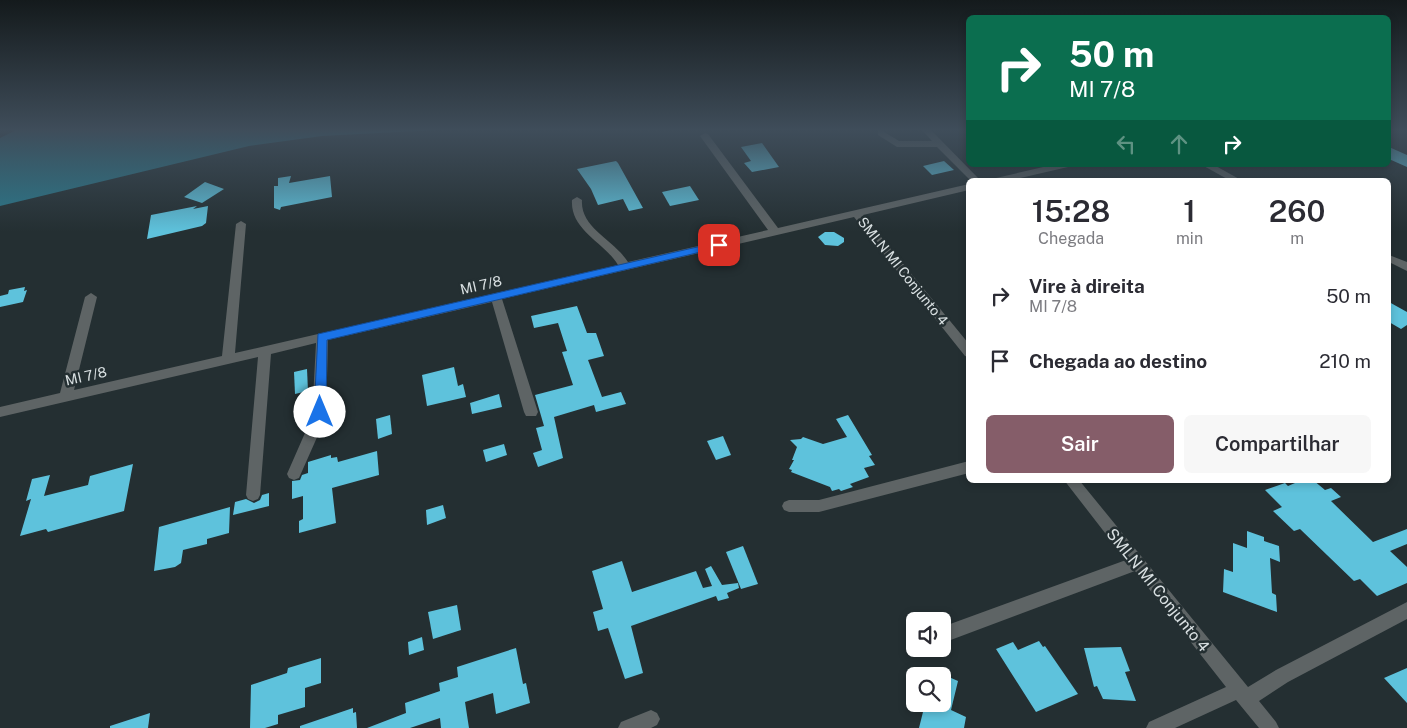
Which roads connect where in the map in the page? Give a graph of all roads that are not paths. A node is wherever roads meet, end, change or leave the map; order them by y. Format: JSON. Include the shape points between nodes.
{"nodes":[{"id":1,"x":725,"y":164,"type":"edge"},
{"id":2,"x":959,"y":164,"type":"edge"},
{"id":3,"x":1056,"y":167,"type":"edge"},
{"id":4,"x":1211,"y":167,"type":"edge"},
{"id":5,"x":973,"y":178,"type":"edge"},
{"id":6,"x":1008,"y":178,"type":"edge"},
{"id":7,"x":1232,"y":178,"type":"edge"},
{"id":8,"x":966,"y":188,"type":"edge"},
{"id":9,"x":577,"y":200,"type":"dead end"},
{"id":10,"x":856,"y":213,"type":"junction"},
{"id":11,"x":241,"y":224,"type":"dead end"},
{"id":12,"x":775,"y":232,"type":"junction"},
{"id":13,"x":1391,"y":259,"type":"edge"},
{"id":14,"x":625,"y":266,"type":"junction"},
{"id":15,"x":1407,"y":267,"type":"edge"},
{"id":16,"x":496,"y":296,"type":"junction"},
{"id":17,"x":92,"y":297,"type":"dead end"},
{"id":18,"x":322,"y":337,"type":"junction"},
{"id":19,"x":966,"y":349,"type":"edge"},
{"id":20,"x":265,"y":350,"type":"junction"},
{"id":21,"x":228,"y":359,"type":"junction"},
{"id":22,"x":66,"y":396,"type":"junction"},
{"id":23,"x":0,"y":412,"type":"edge"},
{"id":24,"x":531,"y":412,"type":"dead end"},
{"id":25,"x":966,"y":468,"type":"edge"},
{"id":26,"x":294,"y":474,"type":"dead end"},
{"id":27,"x":1073,"y":483,"type":"edge"},
{"id":28,"x":254,"y":495,"type":"dead end"},
{"id":29,"x":790,"y":506,"type":"dead end"},
{"id":30,"x":1138,"y":563,"type":"junction"},
{"id":31,"x":1407,"y":610,"type":"edge"},
{"id":32,"x":951,"y":632,"type":"edge"},
{"id":33,"x":1242,"y":694,"type":"junction"},
{"id":34,"x":651,"y":719,"type":"dead end"},
{"id":35,"x":627,"y":728,"type":"edge"},
{"id":36,"x":1155,"y":728,"type":"edge"},
{"id":37,"x":1270,"y":728,"type":"edge"}],
"edges":[{"from":1,"to":12,"type":"street"},
{"from":2,"to":5,"type":"street"},
{"from":3,"to":6,"type":"street"},
{"from":4,"to":7,"type":"street"},
{"from":8,"to":10,"type":"street","name":"MI 7/8"},
{"from":9,"to":14,"type":"street","via":[[577,215],[582,224],[612,249]]},
{"from":10,"to":12,"type":"street","name":"MI 7/8"},
{"from":10,"to":19,"type":"street","name":"SMLN MI Conjunto 4"},
{"from":11,"to":21,"type":"street"},
{"from":12,"to":14,"type":"street","name":"MI 7/8"},
{"from":13,"to":15,"type":"street"},
{"from":14,"to":16,"type":"street","name":"MI 7/8"},
{"from":16,"to":18,"type":"street","name":"MI 7/8"},
{"from":16,"to":24,"type":"street"},
{"from":17,"to":22,"type":"street"},
{"from":18,"to":20,"type":"street","name":"MI 7/8"},
{"from":18,"to":26,"type":"street","via":[[319,417]]},
{"from":20,"to":21,"type":"street","name":"MI 7/8"},
{"from":20,"to":28,"type":"street"},
{"from":21,"to":22,"type":"street","name":"MI 7/8"},
{"from":22,"to":23,"type":"street","name":"MI 7/8"},
{"from":25,"to":29,"type":"street","via":[[819,506]]},
{"from":27,"to":30,"type":"street","name":"SMLN MI Conjunto 4"},
{"from":30,"to":32,"type":"street"},
{"from":30,"to":33,"type":"street","name":"SMLN MI Conjunto 4"},
{"from":31,"to":33,"type":"street"},
{"from":33,"to":36,"type":"street"},
{"from":33,"to":37,"type":"street","name":"SMLN MI Conjunto 4"},
{"from":34,"to":35,"type":"street"}]}
